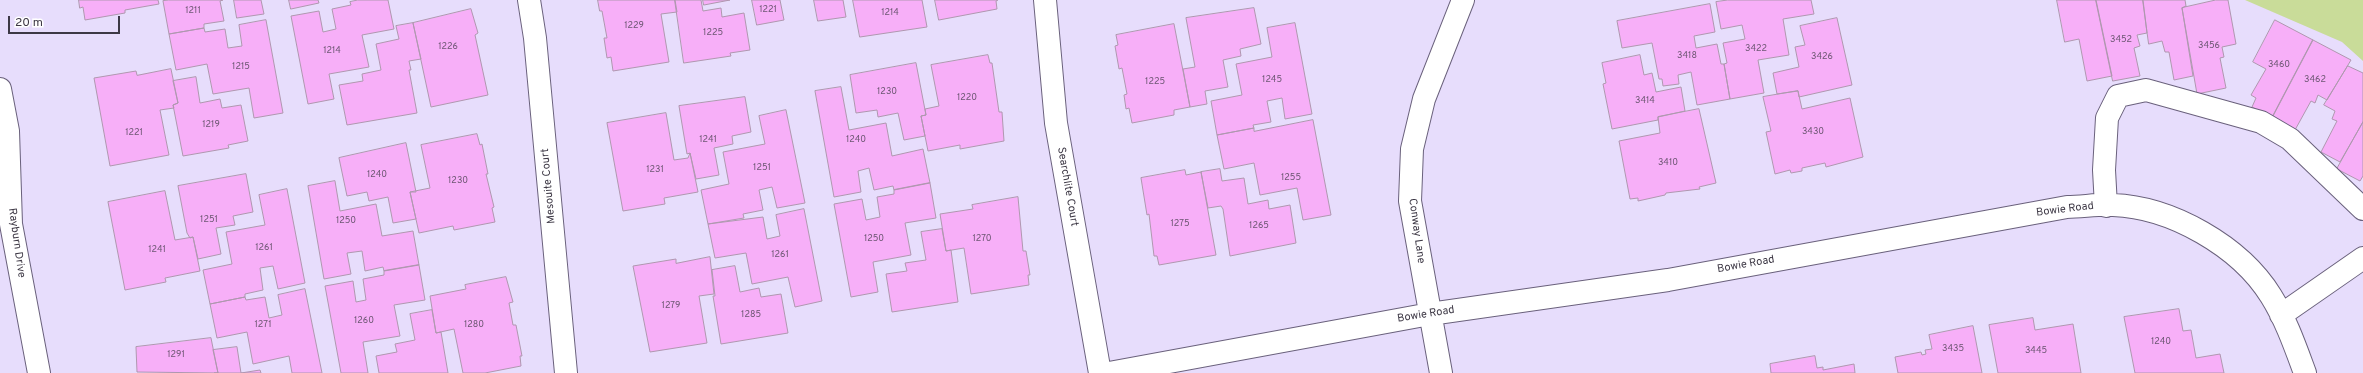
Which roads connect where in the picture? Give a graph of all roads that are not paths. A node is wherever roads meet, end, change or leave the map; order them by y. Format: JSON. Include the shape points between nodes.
{"nodes":[{"id":1,"x":529,"y":0,"type":"edge"},
{"id":2,"x":1045,"y":0,"type":"edge"},
{"id":3,"x":1462,"y":0,"type":"edge"},
{"id":4,"x":0,"y":89,"type":"edge"},
{"id":5,"x":2106,"y":206,"type":"junction"},
{"id":6,"x":2363,"y":209,"type":"edge"},
{"id":7,"x":2363,"y":258,"type":"edge"},
{"id":8,"x":1430,"y":314,"type":"junction"},
{"id":9,"x":2281,"y":315,"type":"junction"},
{"id":10,"x":39,"y":373,"type":"edge"},
{"id":11,"x":566,"y":373,"type":"edge"},
{"id":12,"x":1100,"y":373,"type":"edge"},
{"id":13,"x":1109,"y":373,"type":"edge"},
{"id":14,"x":1441,"y":373,"type":"edge"},
{"id":15,"x":2305,"y":373,"type":"edge"}],
"edges":[{"from":1,"to":11,"type":"street","name":"Mesouite Court","via":[[536,46]]},
{"from":2,"to":12,"type":"street","name":"Searchlite Court","via":[[1056,123]]},
{"from":3,"to":8,"type":"street","name":"Conway Lane","via":[[1424,99],[1412,149],[1410,201]]},
{"from":4,"to":10,"type":"street","name":"Rayburn Drive","via":[[8,131],[11,224]]},
{"from":5,"to":6,"type":"street","via":[[2104,170],[2107,118],[2118,96],[2146,90],[2261,122],[2290,139]]},
{"from":5,"to":8,"type":"street","name":"Bowie Road","via":[[2067,207],[1668,280]]},
{"from":5,"to":9,"type":"street","name":"Bowie Road","via":[[2156,212],[2199,230],[2236,256],[2270,294]]},
{"from":7,"to":9,"type":"street"},
{"from":8,"to":13,"type":"street","name":"Bowie Road"},
{"from":8,"to":14,"type":"street","name":"Conway Lane"},
{"from":9,"to":15,"type":"street","name":"Bowie Road"}]}
